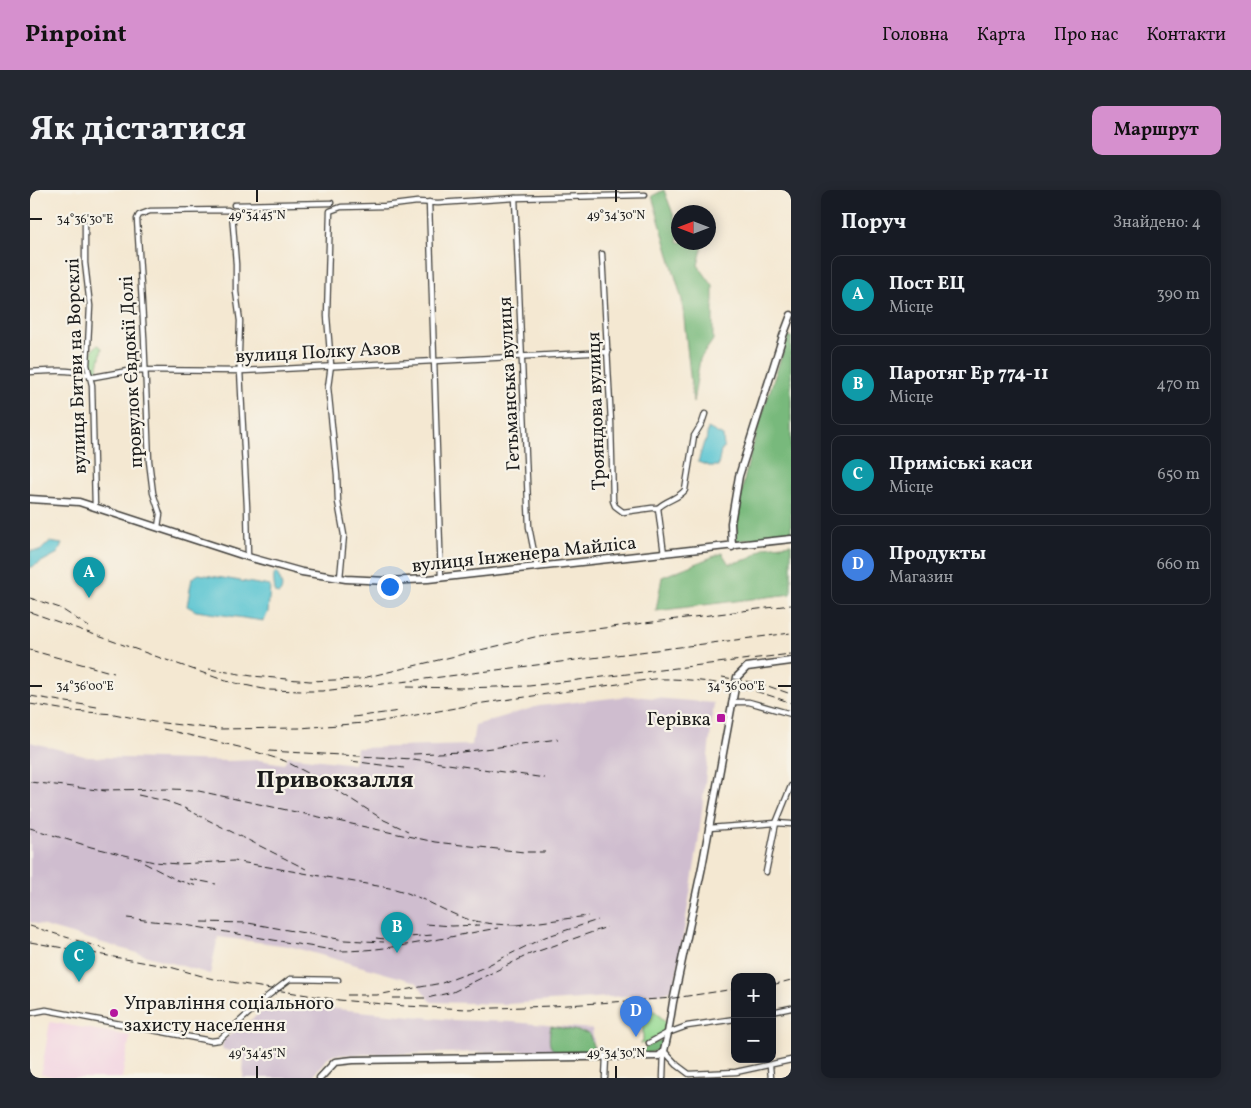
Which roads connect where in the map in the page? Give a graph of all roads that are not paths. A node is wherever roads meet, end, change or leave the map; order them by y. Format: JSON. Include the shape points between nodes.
{"nodes":[{"id":1,"x":645,"y":194,"type":"dead end"},
{"id":2,"x":515,"y":198,"type":"junction"},
{"id":3,"x":429,"y":202,"type":"junction"},
{"id":4,"x":331,"y":204,"type":"dead end"},
{"id":5,"x":234,"y":205,"type":"dead end"},
{"id":6,"x":85,"y":224,"type":"dead end"},
{"id":7,"x":602,"y":254,"type":"dead end"},
{"id":8,"x":791,"y":315,"type":"edge"},
{"id":9,"x":608,"y":352,"type":"junction"},
{"id":10,"x":521,"y":357,"type":"junction"},
{"id":11,"x":434,"y":360,"type":"junction"},
{"id":12,"x":331,"y":365,"type":"junction"},
{"id":13,"x":145,"y":371,"type":"junction"},
{"id":14,"x":240,"y":371,"type":"junction"},
{"id":15,"x":30,"y":372,"type":"edge"},
{"id":16,"x":88,"y":374,"type":"junction"},
{"id":17,"x":704,"y":414,"type":"dead end"},
{"id":18,"x":30,"y":499,"type":"edge"},
{"id":19,"x":95,"y":507,"type":"junction"},
{"id":20,"x":658,"y":508,"type":"junction"},
{"id":21,"x":158,"y":527,"type":"junction"},
{"id":22,"x":791,"y":539,"type":"edge"},
{"id":23,"x":732,"y":547,"type":"junction"},
{"id":24,"x":664,"y":554,"type":"junction"},
{"id":25,"x":248,"y":557,"type":"junction"},
{"id":26,"x":537,"y":567,"type":"junction"},
{"id":27,"x":340,"y":578,"type":"junction"},
{"id":28,"x":441,"y":578,"type":"junction"},
{"id":29,"x":791,"y":661,"type":"edge"},
{"id":30,"x":732,"y":702,"type":"junction"},
{"id":31,"x":791,"y":714,"type":"edge"},
{"id":32,"x":791,"y":786,"type":"edge"},
{"id":33,"x":776,"y":823,"type":"junction"},
{"id":34,"x":791,"y":824,"type":"edge"},
{"id":35,"x":709,"y":828,"type":"junction"},
{"id":36,"x":766,"y":872,"type":"dead end"},
{"id":37,"x":338,"y":980,"type":"dead end"},
{"id":38,"x":791,"y":1008,"type":"edge"},
{"id":39,"x":776,"y":1011,"type":"edge"},
{"id":40,"x":30,"y":1013,"type":"edge"},
{"id":41,"x":731,"y":1020,"type":"edge"},
{"id":42,"x":668,"y":1032,"type":"junction"},
{"id":43,"x":649,"y":1043,"type":"dead end"},
{"id":44,"x":664,"y":1051,"type":"junction"},
{"id":45,"x":606,"y":1057,"type":"junction"},
{"id":46,"x":791,"y":1060,"type":"edge"},
{"id":47,"x":770,"y":1066,"type":"junction"},
{"id":48,"x":320,"y":1078,"type":"edge"},
{"id":49,"x":605,"y":1078,"type":"edge"},
{"id":50,"x":663,"y":1078,"type":"edge"},
{"id":51,"x":771,"y":1078,"type":"edge"}],
"edges":[{"from":1,"to":2,"type":"street"},
{"from":2,"to":3,"type":"street"},
{"from":2,"to":10,"type":"street","name":"Гетьманська вулиця"},
{"from":3,"to":11,"type":"street"},
{"from":3,"to":12,"type":"street","via":[[341,208],[330,212],[327,316]]},
{"from":4,"to":5,"type":"street"},
{"from":6,"to":16,"type":"street","name":"вулиця Битви на Ворсклі","via":[[90,306]]},
{"from":7,"to":9,"type":"street","name":"Трояндова вулиця"},
{"from":8,"to":23,"type":"street","via":[[738,476],[731,523]]},
{"from":9,"to":10,"type":"street","name":"вулиця Полку Азов"},
{"from":9,"to":20,"type":"street","name":"Трояндова вулиця","via":[[613,501],[623,512]]},
{"from":10,"to":11,"type":"street","name":"вулиця Полку Азов"},
{"from":10,"to":26,"type":"street","name":"Гетьманська вулиця","via":[[529,527]]},
{"from":11,"to":12,"type":"street","name":"вулиця Полку Азов"},
{"from":11,"to":28,"type":"street"},
{"from":12,"to":14,"type":"street","name":"вулиця Полку Азов"},
{"from":12,"to":27,"type":"street","via":[[329,404],[344,535]]},
{"from":13,"to":14,"type":"street","name":"вулиця Полку Азов"},
{"from":13,"to":14,"type":"street","name":"провулок Євдокії Долі","via":[[139,215],[150,211],[219,209],[232,213],[240,321]]},
{"from":13,"to":16,"type":"street","name":"вулиця Полку Азов","via":[[132,370],[94,377]]},
{"from":13,"to":21,"type":"street","name":"провулок Євдокії Долі","via":[[149,462],[153,493],[160,514]]},
{"from":14,"to":25,"type":"street"},
{"from":15,"to":16,"type":"street","name":"вулиця Полку Азов"},
{"from":16,"to":19,"type":"street","name":"вулиця Битви на Ворсклі","via":[[92,385]]},
{"from":17,"to":20,"type":"street","via":[[694,436],[685,490]]},
{"from":18,"to":19,"type":"street","name":"вулиця Інженера Майліса","via":[[79,502]]},
{"from":19,"to":21,"type":"street","name":"вулиця Інженера Майліса"},
{"from":20,"to":24,"type":"street"},
{"from":21,"to":25,"type":"street","name":"вулиця Інженера Майліса"},
{"from":22,"to":23,"type":"street","name":"вулиця Інженера Майліса"},
{"from":23,"to":24,"type":"street","name":"вулиця Інженера Майліса"},
{"from":24,"to":26,"type":"street","name":"вулиця Інженера Майліса"},
{"from":25,"to":27,"type":"street","name":"вулиця Інженера Майліса","via":[[302,572]]},
{"from":26,"to":28,"type":"street","name":"вулиця Інженера Майліса"},
{"from":27,"to":28,"type":"street","name":"вулиця Інженера Майліса","via":[[387,582]]},
{"from":29,"to":30,"type":"street","via":[[747,667],[739,673]]},
{"from":30,"to":31,"type":"street","via":[[749,702]]},
{"from":30,"to":35,"type":"street"},
{"from":32,"to":33,"type":"street"},
{"from":33,"to":34,"type":"street"},
{"from":33,"to":35,"type":"street"},
{"from":33,"to":36,"type":"street"},
{"from":35,"to":42,"type":"street"},
{"from":37,"to":40,"type":"street","via":[[290,979],[219,1040],[211,1041],[46,1010]]},
{"from":38,"to":39,"type":"street"},
{"from":41,"to":42,"type":"street"},
{"from":42,"to":43,"type":"street"},
{"from":42,"to":44,"type":"street"},
{"from":44,"to":45,"type":"street","via":[[659,1056]]},
{"from":44,"to":47,"type":"street","via":[[689,1074],[736,1072]]},
{"from":44,"to":50,"type":"street"},
{"from":45,"to":48,"type":"street","via":[[353,1060],[335,1062]]},
{"from":45,"to":49,"type":"street"},
{"from":46,"to":47,"type":"street"},
{"from":47,"to":51,"type":"street"}]}
